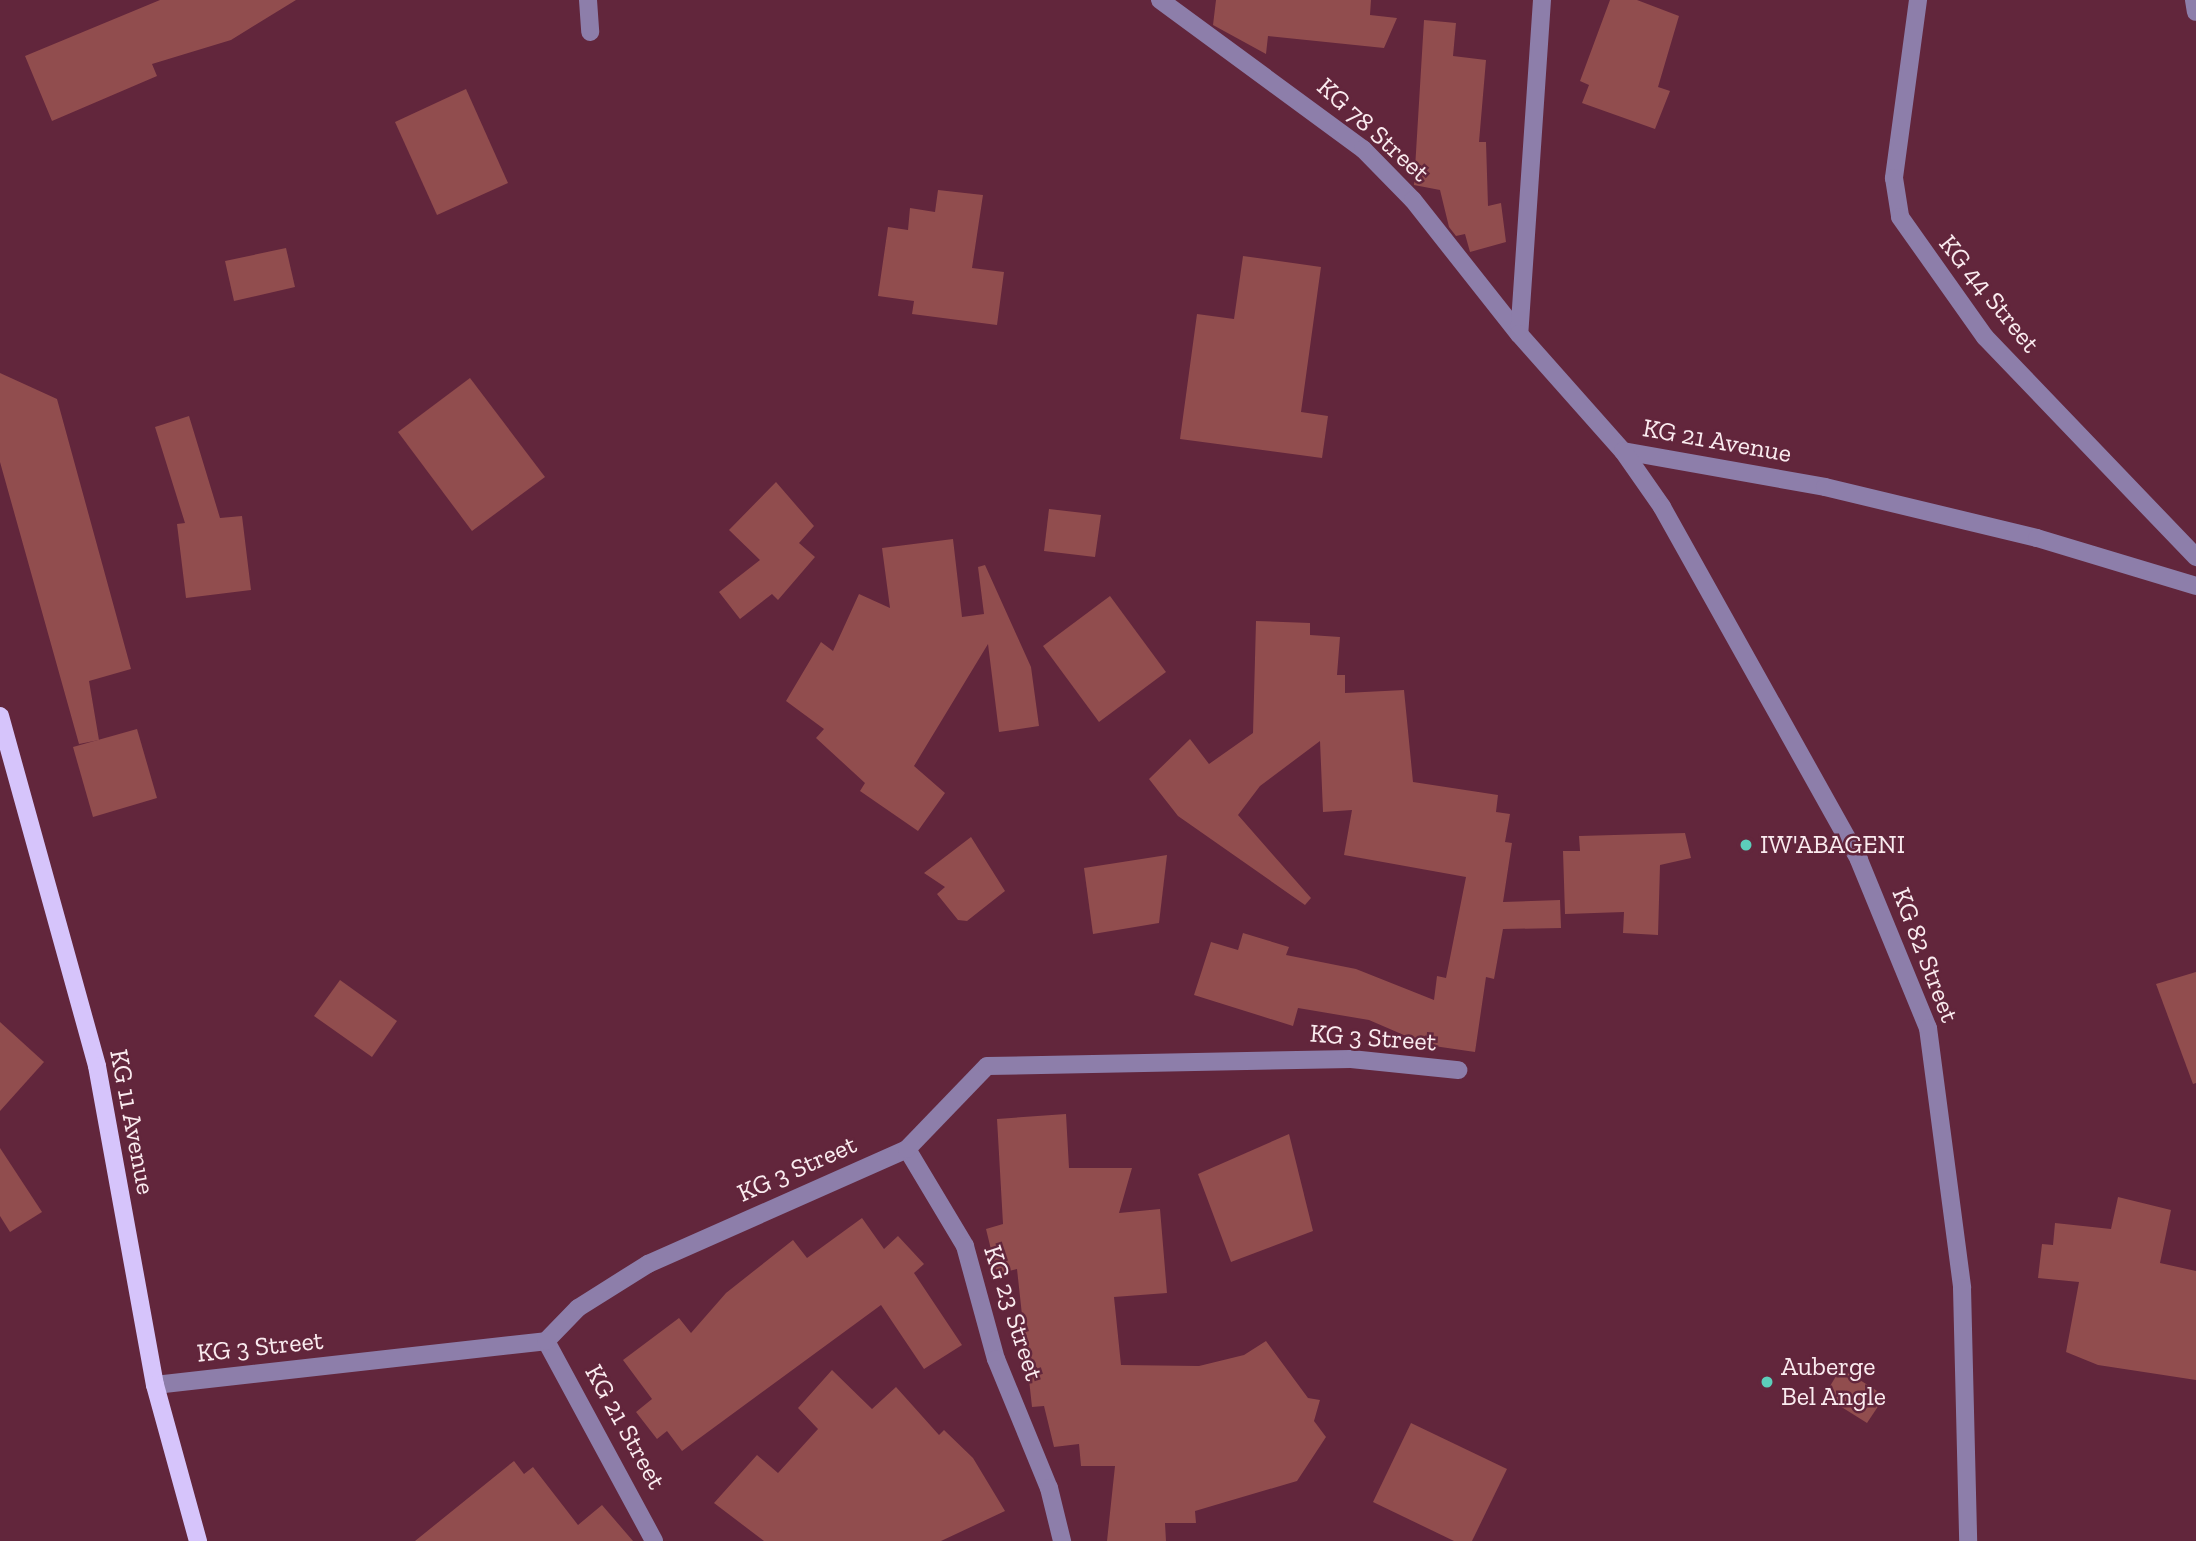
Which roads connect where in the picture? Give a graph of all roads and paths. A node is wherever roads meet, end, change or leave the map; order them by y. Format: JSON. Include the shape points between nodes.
{"nodes":[{"id":1,"x":588,"y":0,"type":"edge"},
{"id":2,"x":1160,"y":0,"type":"edge"},
{"id":3,"x":1542,"y":0,"type":"edge"},
{"id":4,"x":1918,"y":0,"type":"edge"},
{"id":5,"x":2194,"y":0,"type":"edge"},
{"id":6,"x":2196,"y":12,"type":"edge"},
{"id":7,"x":590,"y":32,"type":"dead end"},
{"id":8,"x":1519,"y":334,"type":"junction"},
{"id":9,"x":1623,"y":451,"type":"junction"},
{"id":10,"x":2196,"y":557,"type":"edge"},
{"id":11,"x":2196,"y":586,"type":"edge"},
{"id":12,"x":0,"y":716,"type":"edge"},
{"id":13,"x":1458,"y":1070,"type":"dead end"},
{"id":14,"x":907,"y":1149,"type":"junction"},
{"id":15,"x":546,"y":1341,"type":"junction"},
{"id":16,"x":155,"y":1385,"type":"junction"},
{"id":17,"x":198,"y":1541,"type":"edge"},
{"id":18,"x":654,"y":1541,"type":"edge"},
{"id":19,"x":1062,"y":1541,"type":"edge"},
{"id":20,"x":1968,"y":1541,"type":"edge"}],
"edges":[{"from":1,"to":7,"type":"street"},
{"from":2,"to":8,"type":"street","name":"KG 78 Street","via":[[1363,149],[1413,200]]},
{"from":3,"to":8,"type":"street"},
{"from":4,"to":10,"type":"street","name":"KG 44 Street","via":[[1894,178],[1900,217],[1985,337]]},
{"from":5,"to":6,"type":"street"},
{"from":8,"to":9,"type":"street","name":"KG 21 Avenue"},
{"from":9,"to":11,"type":"street","name":"KG 21 Avenue","via":[[1825,487],[2037,538]]},
{"from":9,"to":20,"type":"street","name":"KG 82 Street","via":[[1675,531],[1859,860],[1928,1028],[1962,1288]]},
{"from":12,"to":16,"type":"main road","name":"KG 11 Avenue","via":[[97,1066]]},
{"from":13,"to":14,"type":"street","name":"KG 3 Street","via":[[1352,1059],[987,1066]]},
{"from":14,"to":15,"type":"street","name":"KG 3 Street","via":[[648,1264],[578,1308]]},
{"from":14,"to":19,"type":"street","name":"KG 23 Street","via":[[965,1245],[996,1360],[1049,1488]]},
{"from":15,"to":16,"type":"street","name":"KG 3 Street"},
{"from":15,"to":18,"type":"street","name":"KG 21 Street"},
{"from":16,"to":17,"type":"main road","name":"KG 11 Avenue"}]}
